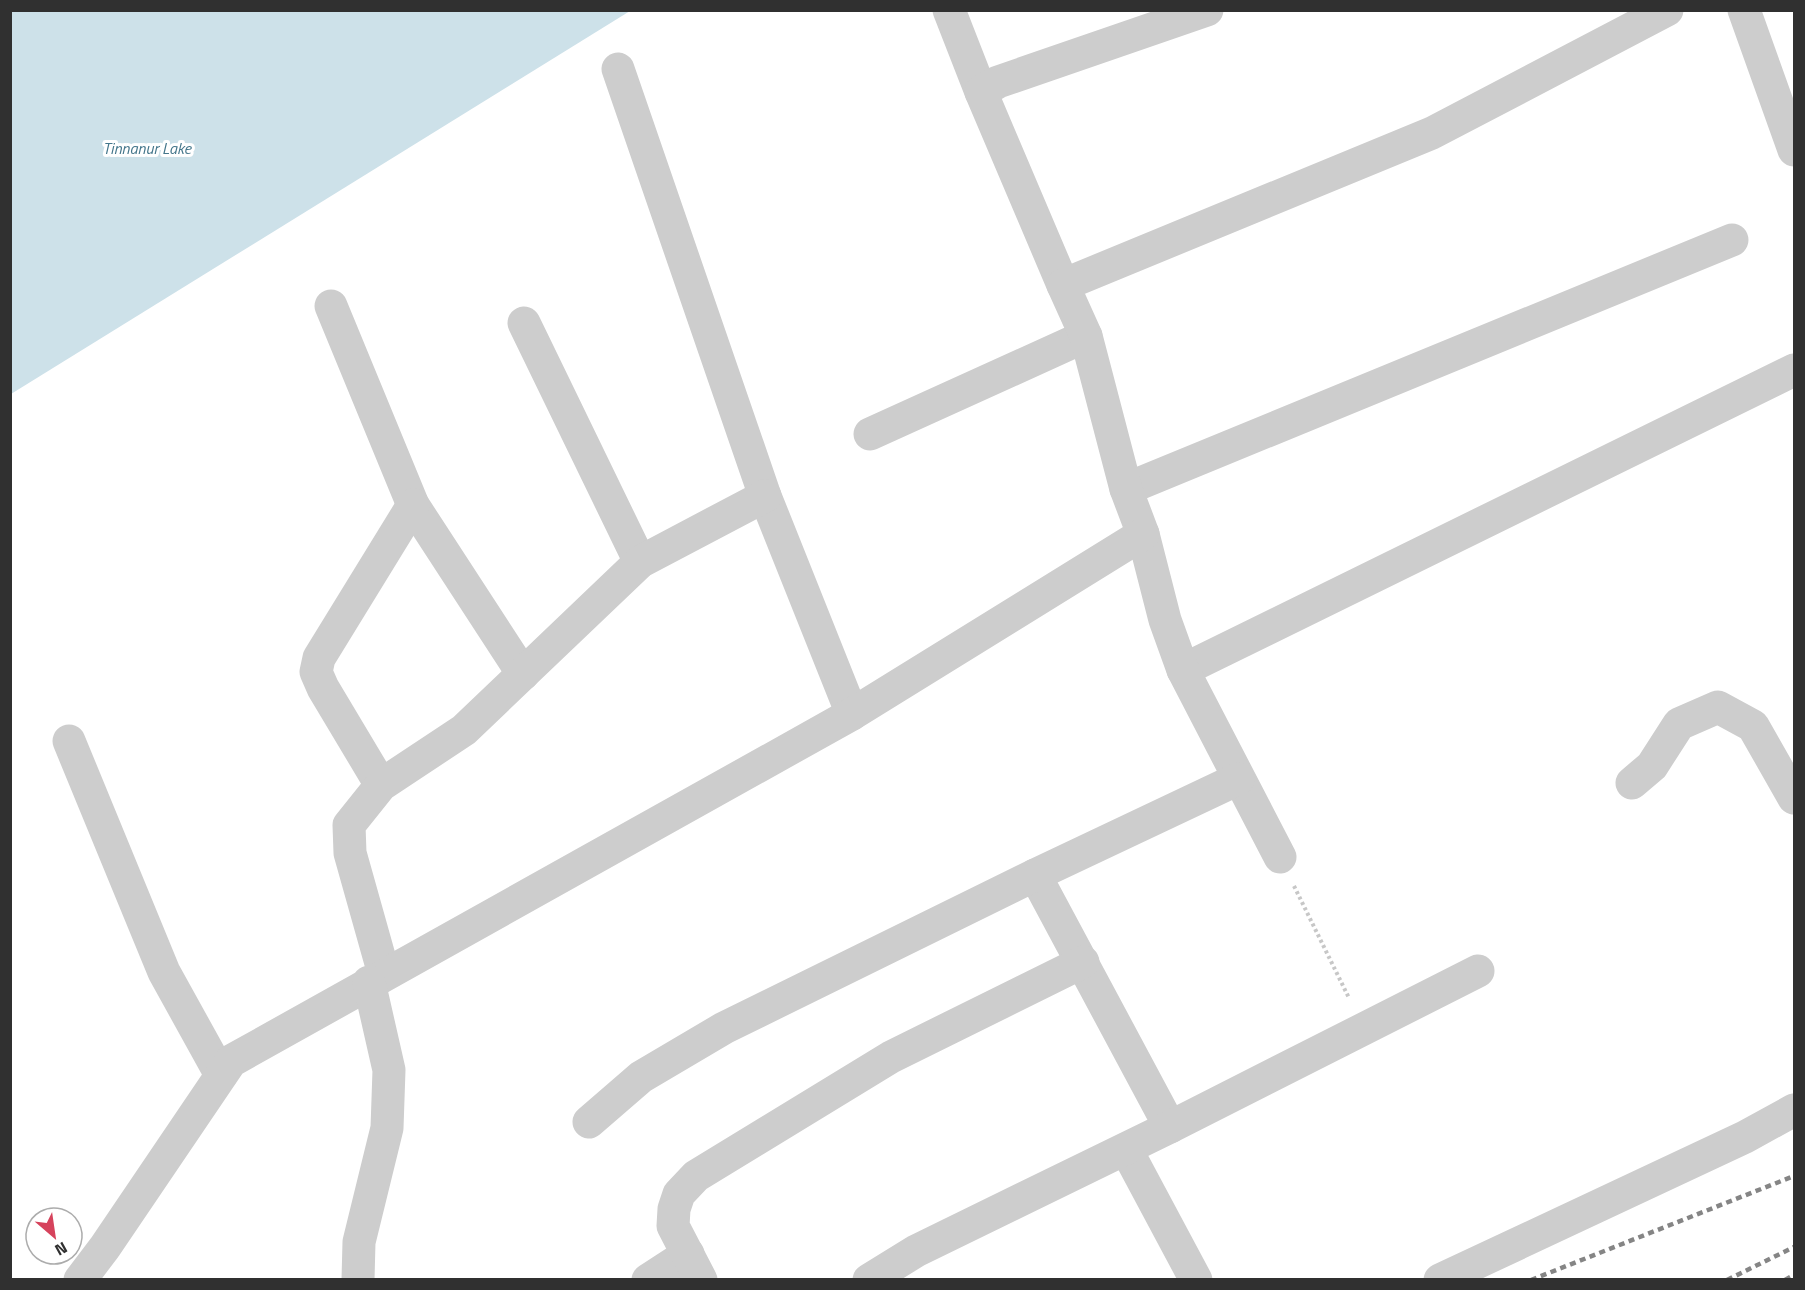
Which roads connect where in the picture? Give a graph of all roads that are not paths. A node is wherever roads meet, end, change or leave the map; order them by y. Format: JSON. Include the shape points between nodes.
{"nodes":[{"id":1,"x":949,"y":10,"type":"edge"},
{"id":2,"x":1207,"y":10,"type":"edge"},
{"id":3,"x":1667,"y":10,"type":"edge"},
{"id":4,"x":1744,"y":10,"type":"edge"},
{"id":5,"x":618,"y":69,"type":"dead end"},
{"id":6,"x":981,"y":92,"type":"junction"},
{"id":7,"x":1794,"y":150,"type":"edge"},
{"id":8,"x":1732,"y":240,"type":"dead end"},
{"id":9,"x":1063,"y":285,"type":"junction"},
{"id":10,"x":331,"y":306,"type":"dead end"},
{"id":11,"x":524,"y":324,"type":"dead end"},
{"id":12,"x":1086,"y":336,"type":"junction"},
{"id":13,"x":1794,"y":370,"type":"edge"},
{"id":14,"x":870,"y":434,"type":"dead end"},
{"id":15,"x":1126,"y":489,"type":"junction"},
{"id":16,"x":765,"y":496,"type":"junction"},
{"id":17,"x":413,"y":505,"type":"junction"},
{"id":18,"x":1143,"y":534,"type":"junction"},
{"id":19,"x":640,"y":562,"type":"junction"},
{"id":20,"x":1183,"y":670,"type":"junction"},
{"id":21,"x":523,"y":674,"type":"junction"},
{"id":22,"x":852,"y":714,"type":"junction"},
{"id":23,"x":69,"y":741,"type":"dead end"},
{"id":24,"x":1238,"y":779,"type":"junction"},
{"id":25,"x":1632,"y":783,"type":"dead end"},
{"id":26,"x":381,"y":785,"type":"junction"},
{"id":27,"x":1794,"y":798,"type":"edge"},
{"id":28,"x":1280,"y":857,"type":"road end"},
{"id":29,"x":1035,"y":874,"type":"junction"},
{"id":30,"x":1083,"y":962,"type":"junction"},
{"id":31,"x":1478,"y":971,"type":"dead end"},
{"id":32,"x":377,"y":978,"type":"junction"},
{"id":33,"x":221,"y":1076,"type":"junction"},
{"id":34,"x":1794,"y":1110,"type":"edge"},
{"id":35,"x":589,"y":1122,"type":"dead end"},
{"id":36,"x":1170,"y":1127,"type":"junction"},
{"id":37,"x":1126,"y":1149,"type":"junction"},
{"id":38,"x":694,"y":1267,"type":"edge"},
{"id":39,"x":80,"y":1280,"type":"edge"},
{"id":40,"x":358,"y":1280,"type":"edge"},
{"id":41,"x":648,"y":1280,"type":"edge"},
{"id":42,"x":869,"y":1280,"type":"edge"},
{"id":43,"x":1196,"y":1280,"type":"edge"},
{"id":44,"x":1440,"y":1280,"type":"edge"}],
"edges":[{"from":1,"to":6,"type":"street"},
{"from":2,"to":6,"type":"street","via":[[998,82]]},
{"from":3,"to":9,"type":"street","via":[[1432,133]]},
{"from":4,"to":7,"type":"street"},
{"from":5,"to":16,"type":"street"},
{"from":6,"to":9,"type":"street"},
{"from":8,"to":15,"type":"street"},
{"from":9,"to":12,"type":"street"},
{"from":10,"to":17,"type":"street"},
{"from":11,"to":19,"type":"street"},
{"from":12,"to":14,"type":"street"},
{"from":12,"to":15,"type":"street"},
{"from":13,"to":20,"type":"street"},
{"from":15,"to":18,"type":"street"},
{"from":16,"to":19,"type":"street"},
{"from":16,"to":22,"type":"street"},
{"from":17,"to":21,"type":"street"},
{"from":17,"to":26,"type":"street","via":[[319,658],[316,672]]},
{"from":18,"to":20,"type":"street","via":[[1165,620]]},
{"from":18,"to":22,"type":"street"},
{"from":19,"to":21,"type":"street"},
{"from":20,"to":24,"type":"street"},
{"from":21,"to":26,"type":"street","via":[[464,730]]},
{"from":22,"to":32,"type":"street"},
{"from":23,"to":33,"type":"street","via":[[164,972]]},
{"from":24,"to":28,"type":"street"},
{"from":24,"to":29,"type":"street"},
{"from":25,"to":27,"type":"street","via":[[1652,766],[1679,724],[1718,706],[1753,726]]},
{"from":26,"to":32,"type":"street","via":[[349,825],[350,853]]},
{"from":29,"to":30,"type":"street"},
{"from":29,"to":35,"type":"street","via":[[724,1028],[641,1077]]},
{"from":30,"to":36,"type":"street"},
{"from":30,"to":38,"type":"street","via":[[891,1057],[696,1176],[679,1194],[673,1226]]},
{"from":31,"to":36,"type":"street"},
{"from":32,"to":33,"type":"street","via":[[231,1061]]},
{"from":32,"to":40,"type":"street","via":[[389,1070],[387,1128],[359,1242]]},
{"from":33,"to":39,"type":"street"},
{"from":34,"to":44,"type":"street","via":[[1745,1137]]},
{"from":36,"to":37,"type":"street"},
{"from":37,"to":42,"type":"street","via":[[916,1251]]},
{"from":37,"to":43,"type":"street"},
{"from":38,"to":41,"type":"street"}]}
